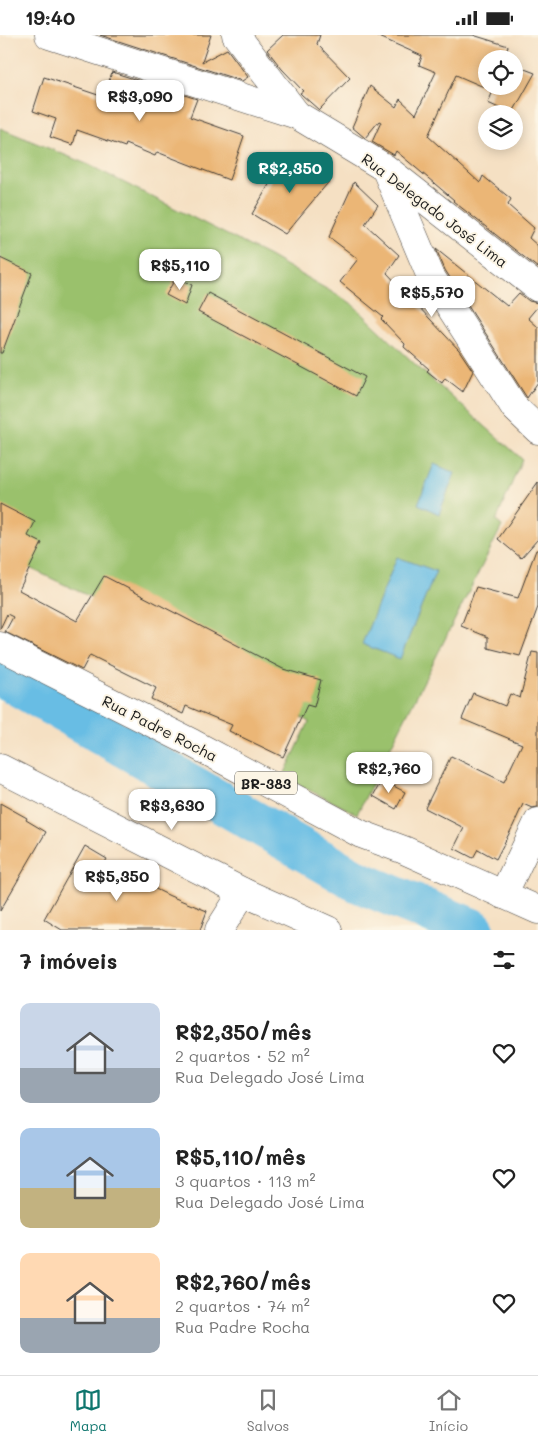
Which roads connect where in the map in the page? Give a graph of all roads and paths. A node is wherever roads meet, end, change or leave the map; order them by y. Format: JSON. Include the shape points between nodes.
{"nodes":[{"id":1,"x":49,"y":35,"type":"edge"},
{"id":2,"x":236,"y":35,"type":"edge"},
{"id":3,"x":297,"y":115,"type":"junction"},
{"id":4,"x":385,"y":168,"type":"junction"},
{"id":5,"x":538,"y":289,"type":"edge"},
{"id":6,"x":538,"y":430,"type":"edge"},
{"id":7,"x":0,"y":645,"type":"edge"},
{"id":8,"x":0,"y":768,"type":"edge"},
{"id":9,"x":538,"y":822,"type":"edge"},
{"id":10,"x":243,"y":891,"type":"junction"},
{"id":11,"x":503,"y":895,"type":"junction"},
{"id":12,"x":538,"y":910,"type":"edge"},
{"id":13,"x":219,"y":930,"type":"edge"},
{"id":14,"x":328,"y":930,"type":"edge"}],
"edges":[{"from":1,"to":3,"type":"main road","name":"Rua Delegado José Lima"},
{"from":2,"to":3,"type":"main road"},
{"from":3,"to":4,"type":"main road","name":"Rua Delegado José Lima"},
{"from":4,"to":5,"type":"main road","name":"Rua Delegado José Lima"},
{"from":4,"to":6,"type":"main road","via":[[431,277],[515,408]]},
{"from":7,"to":11,"type":"main road","name":"Rua Padre Rocha","number":"BR-383","via":[[361,834]]},
{"from":8,"to":10,"type":"main road"},
{"from":9,"to":11,"type":"main road"},
{"from":10,"to":13,"type":"main road"},
{"from":10,"to":14,"type":"main road"},
{"from":11,"to":12,"type":"main road","name":"Rua Padre Rocha","number":"BR-383"}]}
